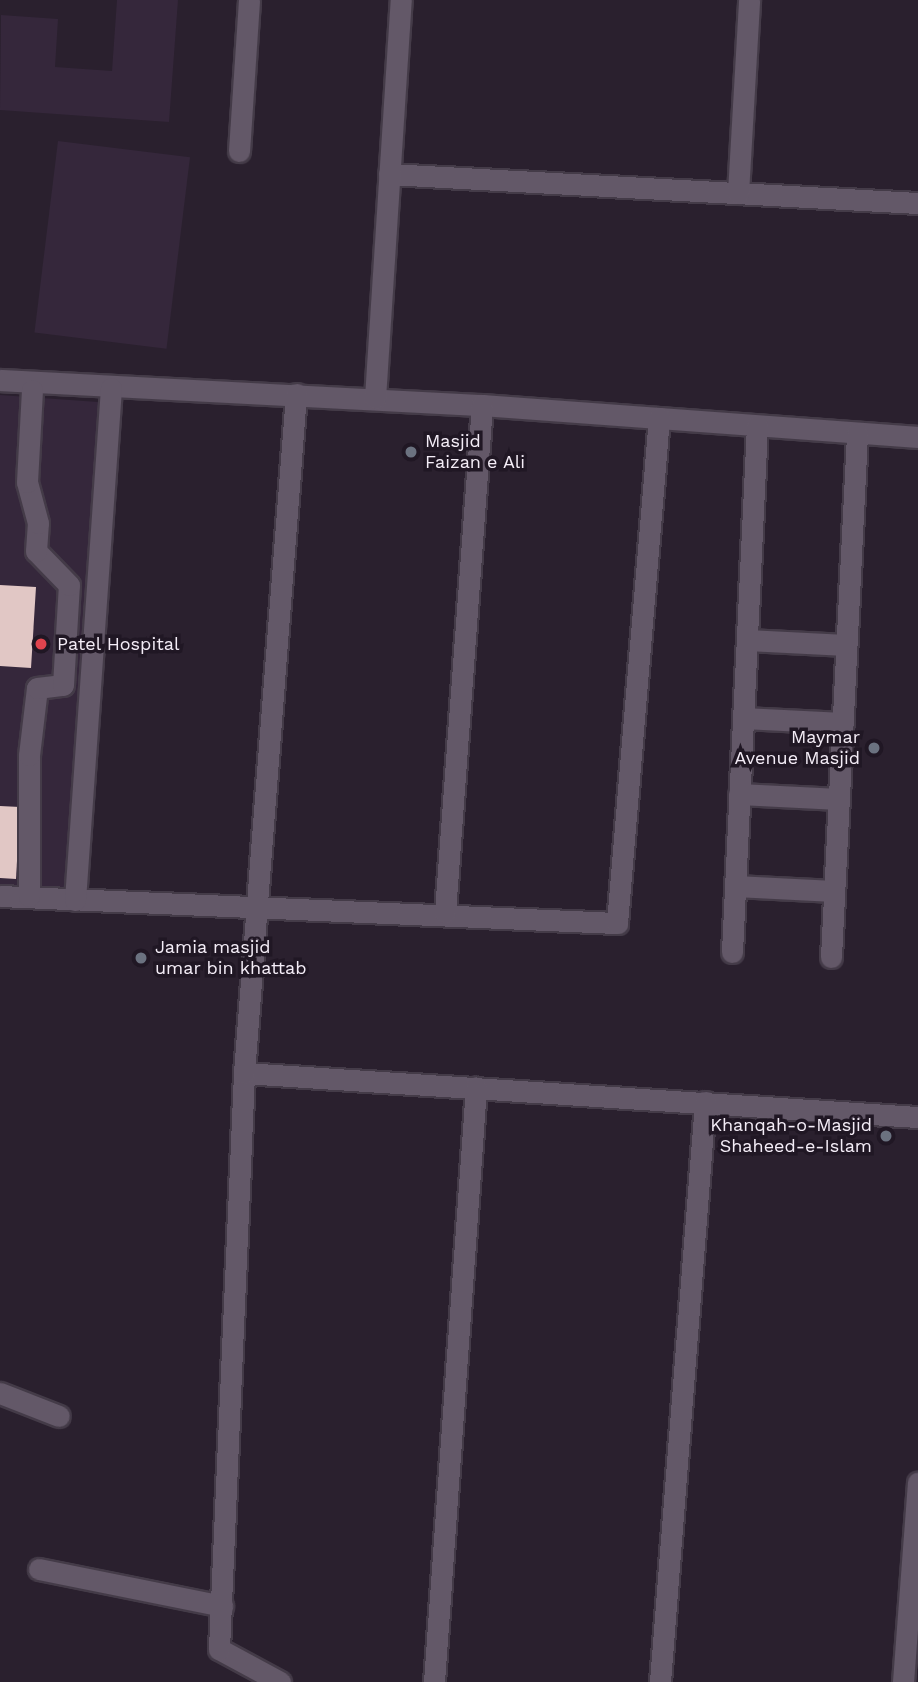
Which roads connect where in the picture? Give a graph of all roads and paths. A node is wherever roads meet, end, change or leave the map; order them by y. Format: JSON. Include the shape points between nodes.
{"nodes":[{"id":1,"x":249,"y":0,"type":"edge"},
{"id":2,"x":401,"y":0,"type":"edge"},
{"id":3,"x":749,"y":0,"type":"edge"},
{"id":4,"x":239,"y":151,"type":"dead end"},
{"id":5,"x":389,"y":174,"type":"junction"},
{"id":6,"x":738,"y":193,"type":"junction"},
{"id":7,"x":918,"y":203,"type":"edge"},
{"id":8,"x":0,"y":380,"type":"edge"},
{"id":9,"x":111,"y":387,"type":"junction"},
{"id":10,"x":32,"y":390,"type":"dead end"},
{"id":11,"x":296,"y":394,"type":"junction"},
{"id":12,"x":375,"y":398,"type":"junction"},
{"id":13,"x":482,"y":405,"type":"junction"},
{"id":14,"x":659,"y":418,"type":"junction"},
{"id":15,"x":758,"y":426,"type":"junction"},
{"id":16,"x":857,"y":434,"type":"junction"},
{"id":17,"x":918,"y":438,"type":"edge"},
{"id":18,"x":747,"y":640,"type":"junction"},
{"id":19,"x":846,"y":645,"type":"junction"},
{"id":20,"x":743,"y":718,"type":"junction"},
{"id":21,"x":843,"y":723,"type":"junction"},
{"id":22,"x":739,"y":793,"type":"junction"},
{"id":23,"x":839,"y":799,"type":"junction"},
{"id":24,"x":735,"y":886,"type":"junction"},
{"id":25,"x":834,"y":891,"type":"junction"},
{"id":26,"x":0,"y":896,"type":"edge"},
{"id":27,"x":29,"y":896,"type":"junction"},
{"id":28,"x":75,"y":900,"type":"junction"},
{"id":29,"x":257,"y":905,"type":"junction"},
{"id":30,"x":445,"y":912,"type":"junction"},
{"id":31,"x":732,"y":952,"type":"dead end"},
{"id":32,"x":831,"y":957,"type":"dead end"},
{"id":33,"x":244,"y":1073,"type":"junction"},
{"id":34,"x":476,"y":1087,"type":"junction"},
{"id":35,"x":705,"y":1102,"type":"junction"},
{"id":36,"x":918,"y":1117,"type":"edge"},
{"id":37,"x":0,"y":1393,"type":"edge"},
{"id":38,"x":59,"y":1416,"type":"dead end"},
{"id":39,"x":918,"y":1483,"type":"edge"},
{"id":40,"x":915,"y":1539,"type":"edge"},
{"id":41,"x":38,"y":1569,"type":"dead end"},
{"id":42,"x":222,"y":1606,"type":"junction"},
{"id":43,"x":911,"y":1661,"type":"edge"},
{"id":44,"x":280,"y":1682,"type":"edge"},
{"id":45,"x":434,"y":1682,"type":"edge"},
{"id":46,"x":660,"y":1682,"type":"edge"},
{"id":47,"x":903,"y":1682,"type":"edge"}],
"edges":[{"from":1,"to":4,"type":"street"},
{"from":2,"to":5,"type":"street"},
{"from":3,"to":6,"type":"street"},
{"from":5,"to":6,"type":"street"},
{"from":5,"to":12,"type":"street"},
{"from":6,"to":7,"type":"street"},
{"from":8,"to":9,"type":"street"},
{"from":9,"to":11,"type":"street"},
{"from":9,"to":28,"type":"street"},
{"from":10,"to":27,"type":"street","via":[[27,482],[38,523],[36,551],[68,585],[63,685],[37,688],[29,755]]},
{"from":11,"to":12,"type":"street"},
{"from":11,"to":29,"type":"street"},
{"from":12,"to":13,"type":"street"},
{"from":13,"to":14,"type":"street"},
{"from":13,"to":30,"type":"street"},
{"from":14,"to":15,"type":"street"},
{"from":14,"to":30,"type":"street","via":[[617,923]]},
{"from":15,"to":16,"type":"street"},
{"from":15,"to":18,"type":"street"},
{"from":16,"to":17,"type":"street"},
{"from":16,"to":19,"type":"street"},
{"from":18,"to":19,"type":"street"},
{"from":18,"to":20,"type":"street"},
{"from":19,"to":21,"type":"street"},
{"from":20,"to":21,"type":"street"},
{"from":20,"to":22,"type":"street"},
{"from":21,"to":23,"type":"street"},
{"from":22,"to":23,"type":"street"},
{"from":22,"to":24,"type":"street"},
{"from":23,"to":25,"type":"street"},
{"from":24,"to":25,"type":"street"},
{"from":24,"to":31,"type":"street"},
{"from":25,"to":32,"type":"street"},
{"from":26,"to":27,"type":"street"},
{"from":27,"to":28,"type":"street"},
{"from":28,"to":29,"type":"street"},
{"from":29,"to":30,"type":"street"},
{"from":29,"to":33,"type":"street"},
{"from":33,"to":34,"type":"street"},
{"from":33,"to":42,"type":"street"},
{"from":34,"to":35,"type":"street"},
{"from":34,"to":45,"type":"street"},
{"from":35,"to":36,"type":"street"},
{"from":35,"to":46,"type":"street"},
{"from":37,"to":38,"type":"street"},
{"from":39,"to":40,"type":"street"},
{"from":40,"to":43,"type":"street"},
{"from":41,"to":42,"type":"street"},
{"from":42,"to":44,"type":"street","via":[[219,1649]]},
{"from":43,"to":47,"type":"street"}]}
